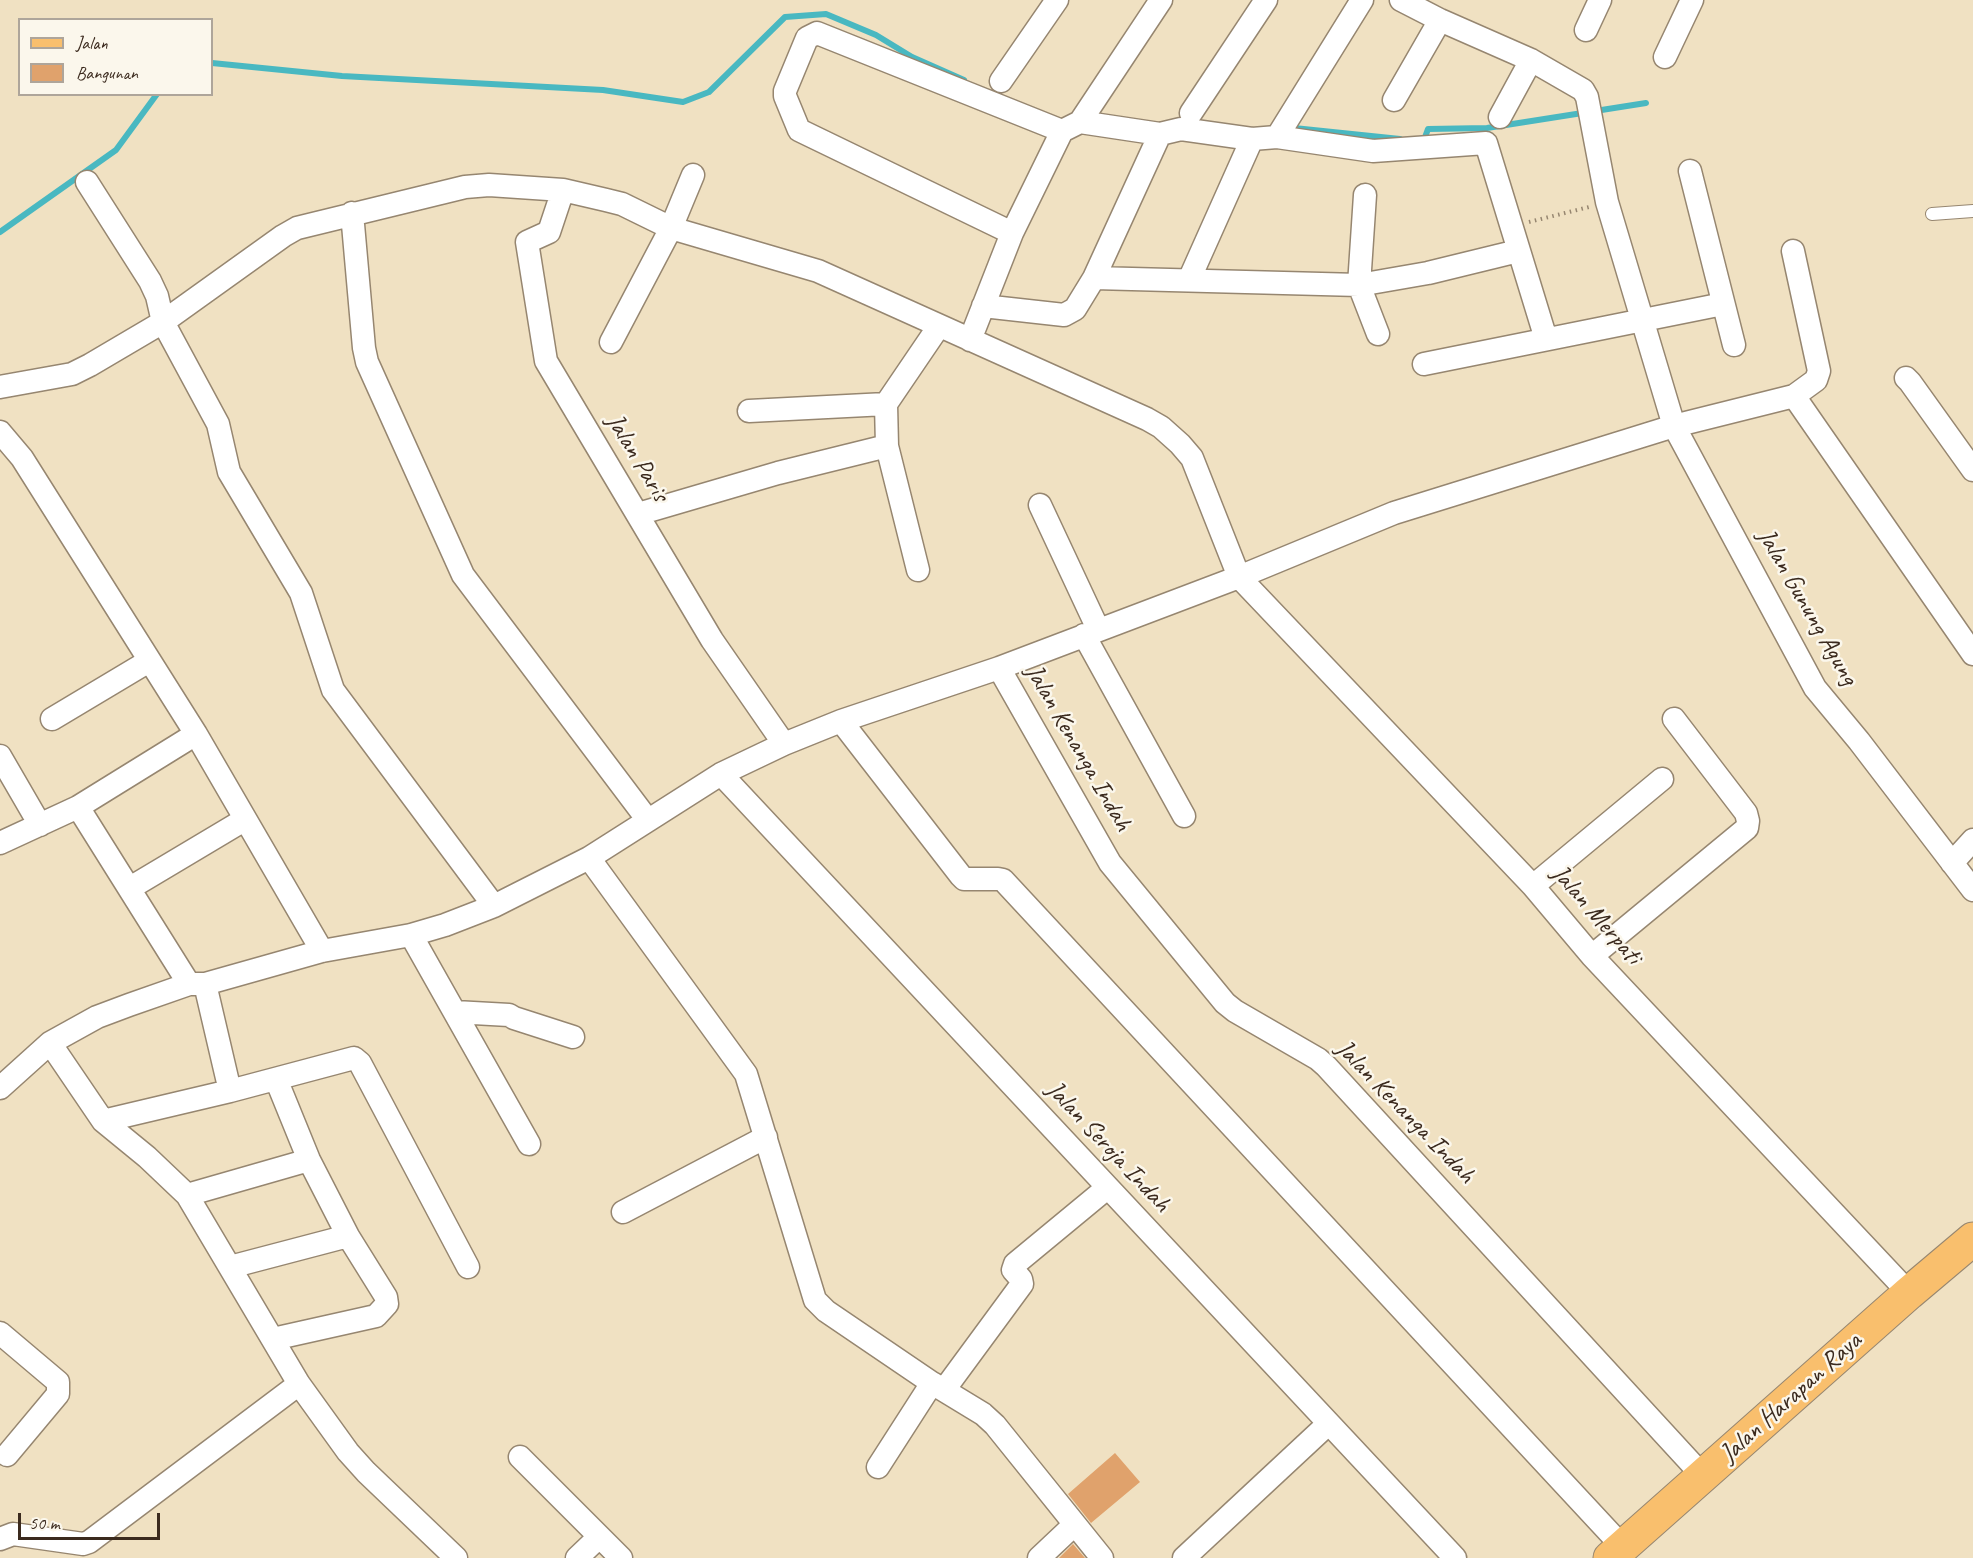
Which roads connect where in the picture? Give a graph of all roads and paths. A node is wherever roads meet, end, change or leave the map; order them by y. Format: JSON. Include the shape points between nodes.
{"nodes":[{"id":1,"x":1057,"y":0,"type":"edge"},
{"id":2,"x":1161,"y":0,"type":"edge"},
{"id":3,"x":1266,"y":0,"type":"edge"},
{"id":4,"x":1362,"y":0,"type":"edge"},
{"id":5,"x":1401,"y":0,"type":"edge"},
{"id":6,"x":1600,"y":0,"type":"edge"},
{"id":7,"x":1692,"y":0,"type":"edge"},
{"id":8,"x":1440,"y":20,"type":"junction"},
{"id":9,"x":1586,"y":30,"type":"dead end"},
{"id":10,"x":1665,"y":57,"type":"dead end"},
{"id":11,"x":1531,"y":60,"type":"junction"},
{"id":12,"x":1001,"y":81,"type":"dead end"},
{"id":13,"x":1394,"y":100,"type":"dead end"},
{"id":14,"x":1191,"y":113,"type":"dead end"},
{"id":15,"x":1500,"y":117,"type":"dead end"},
{"id":16,"x":1071,"y":126,"type":"junction"},
{"id":17,"x":1161,"y":134,"type":"junction"},
{"id":18,"x":1277,"y":137,"type":"junction"},
{"id":19,"x":1252,"y":139,"type":"junction"},
{"id":20,"x":1690,"y":171,"type":"dead end"},
{"id":21,"x":693,"y":176,"type":"dead end"},
{"id":22,"x":87,"y":182,"type":"dead end"},
{"id":23,"x":562,"y":190,"type":"junction"},
{"id":24,"x":1365,"y":195,"type":"dead end"},
{"id":25,"x":1607,"y":202,"type":"junction"},
{"id":26,"x":1973,"y":211,"type":"edge"},
{"id":27,"x":352,"y":213,"type":"junction"},
{"id":28,"x":1932,"y":214,"type":"dead end"},
{"id":29,"x":1511,"y":226,"type":"junction"},
{"id":30,"x":671,"y":228,"type":"junction"},
{"id":31,"x":1012,"y":233,"type":"junction"},
{"id":32,"x":1518,"y":251,"type":"junction"},
{"id":33,"x":1793,"y":251,"type":"dead end"},
{"id":34,"x":1094,"y":278,"type":"junction"},
{"id":35,"x":1189,"y":280,"type":"junction"},
{"id":36,"x":1359,"y":285,"type":"junction"},
{"id":37,"x":1724,"y":304,"type":"junction"},
{"id":38,"x":983,"y":306,"type":"junction"},
{"id":39,"x":1643,"y":319,"type":"junction"},
{"id":40,"x":164,"y":322,"type":"junction"},
{"id":41,"x":939,"y":326,"type":"junction"},
{"id":42,"x":1378,"y":334,"type":"dead end"},
{"id":43,"x":1546,"y":339,"type":"junction"},
{"id":44,"x":970,"y":340,"type":"junction"},
{"id":45,"x":611,"y":342,"type":"dead end"},
{"id":46,"x":1734,"y":345,"type":"dead end"},
{"id":47,"x":1424,"y":363,"type":"dead end"},
{"id":48,"x":1906,"y":378,"type":"dead end"},
{"id":49,"x":0,"y":387,"type":"edge"},
{"id":50,"x":1794,"y":396,"type":"junction"},
{"id":51,"x":886,"y":404,"type":"junction"},
{"id":52,"x":750,"y":411,"type":"dead end"},
{"id":53,"x":1674,"y":426,"type":"junction"},
{"id":54,"x":0,"y":432,"type":"edge"},
{"id":55,"x":887,"y":446,"type":"junction"},
{"id":56,"x":1973,"y":470,"type":"edge"},
{"id":57,"x":1040,"y":505,"type":"dead end"},
{"id":58,"x":638,"y":514,"type":"junction"},
{"id":59,"x":918,"y":570,"type":"dead end"},
{"id":60,"x":1239,"y":577,"type":"junction"},
{"id":61,"x":1091,"y":632,"type":"junction"},
{"id":62,"x":1973,"y":654,"type":"edge"},
{"id":63,"x":149,"y":660,"type":"junction"},
{"id":64,"x":999,"y":668,"type":"junction"},
{"id":65,"x":52,"y":719,"type":"dead end"},
{"id":66,"x":1674,"y":719,"type":"dead end"},
{"id":67,"x":841,"y":721,"type":"junction"},
{"id":68,"x":196,"y":734,"type":"junction"},
{"id":69,"x":783,"y":744,"type":"junction"},
{"id":70,"x":0,"y":756,"type":"edge"},
{"id":71,"x":721,"y":774,"type":"junction"},
{"id":72,"x":1662,"y":779,"type":"dead end"},
{"id":73,"x":78,"y":807,"type":"junction"},
{"id":74,"x":1184,"y":816,"type":"dead end"},
{"id":75,"x":647,"y":819,"type":"junction"},
{"id":76,"x":244,"y":820,"type":"junction"},
{"id":77,"x":40,"y":825,"type":"junction"},
{"id":78,"x":1973,"y":840,"type":"edge"},
{"id":79,"x":0,"y":843,"type":"edge"},
{"id":80,"x":588,"y":858,"type":"junction"},
{"id":81,"x":1952,"y":863,"type":"junction"},
{"id":82,"x":1533,"y":886,"type":"junction"},
{"id":83,"x":130,"y":888,"type":"junction"},
{"id":84,"x":1973,"y":890,"type":"edge"},
{"id":85,"x":494,"y":906,"type":"junction"},
{"id":86,"x":411,"y":935,"type":"junction"},
{"id":87,"x":322,"y":951,"type":"junction"},
{"id":88,"x":1592,"y":956,"type":"junction"},
{"id":89,"x":197,"y":984,"type":"junction"},
{"id":90,"x":455,"y":1012,"type":"junction"},
{"id":91,"x":573,"y":1037,"type":"dead end"},
{"id":92,"x":50,"y":1043,"type":"junction"},
{"id":93,"x":276,"y":1079,"type":"junction"},
{"id":94,"x":0,"y":1088,"type":"edge"},
{"id":95,"x":230,"y":1091,"type":"junction"},
{"id":96,"x":103,"y":1121,"type":"junction"},
{"id":97,"x":766,"y":1137,"type":"junction"},
{"id":98,"x":529,"y":1144,"type":"dead end"},
{"id":99,"x":309,"y":1160,"type":"junction"},
{"id":100,"x":1107,"y":1188,"type":"junction"},
{"id":101,"x":187,"y":1195,"type":"junction"},
{"id":102,"x":623,"y":1212,"type":"dead end"},
{"id":103,"x":348,"y":1236,"type":"junction"},
{"id":104,"x":1973,"y":1239,"type":"edge"},
{"id":105,"x":230,"y":1267,"type":"junction"},
{"id":106,"x":468,"y":1267,"type":"dead end"},
{"id":107,"x":1909,"y":1293,"type":"junction"},
{"id":108,"x":0,"y":1333,"type":"edge"},
{"id":109,"x":273,"y":1339,"type":"junction"},
{"id":110,"x":299,"y":1384,"type":"junction"},
{"id":111,"x":938,"y":1386,"type":"junction"},
{"id":112,"x":1328,"y":1424,"type":"junction"},
{"id":113,"x":7,"y":1455,"type":"dead end"},
{"id":114,"x":520,"y":1457,"type":"dead end"},
{"id":115,"x":878,"y":1467,"type":"dead end"},
{"id":116,"x":1703,"y":1476,"type":"junction"},
{"id":117,"x":1074,"y":1525,"type":"junction"},
{"id":118,"x":599,"y":1537,"type":"junction"},
{"id":119,"x":0,"y":1539,"type":"edge"},
{"id":120,"x":1616,"y":1552,"type":"edge"},
{"id":121,"x":456,"y":1558,"type":"edge"},
{"id":122,"x":577,"y":1558,"type":"edge"},
{"id":123,"x":621,"y":1558,"type":"edge"},
{"id":124,"x":1039,"y":1558,"type":"edge"},
{"id":125,"x":1102,"y":1558,"type":"edge"},
{"id":126,"x":1184,"y":1558,"type":"edge"},
{"id":127,"x":1455,"y":1558,"type":"edge"}],
"edges":[{"from":1,"to":12,"type":"street"},
{"from":2,"to":16,"type":"street"},
{"from":3,"to":14,"type":"street"},
{"from":4,"to":18,"type":"street"},
{"from":5,"to":8,"type":"street","name":"Jalan Gunung Agung"},
{"from":6,"to":9,"type":"street"},
{"from":7,"to":10,"type":"street"},
{"from":8,"to":11,"type":"street","name":"Jalan Gunung Agung"},
{"from":8,"to":13,"type":"street"},
{"from":11,"to":15,"type":"street"},
{"from":11,"to":25,"type":"street","name":"Jalan Gunung Agung","via":[[1576,85],[1587,97]]},
{"from":16,"to":17,"type":"street"},
{"from":16,"to":31,"type":"street"},
{"from":16,"to":31,"type":"street","via":[[817,33],[807,38],[785,91],[799,130]]},
{"from":17,"to":19,"type":"street","via":[[1181,129]]},
{"from":17,"to":34,"type":"street"},
{"from":18,"to":19,"type":"street"},
{"from":18,"to":29,"type":"street","via":[[1373,151],[1486,143]]},
{"from":19,"to":35,"type":"street"},
{"from":20,"to":37,"type":"street"},
{"from":21,"to":30,"type":"street"},
{"from":22,"to":40,"type":"street","via":[[150,281]]},
{"from":23,"to":27,"type":"street","via":[[465,187]]},
{"from":23,"to":30,"type":"street","via":[[622,204]]},
{"from":23,"to":58,"type":"street","name":"Jalan Paris","via":[[549,232],[527,242],[546,361]]},
{"from":24,"to":36,"type":"street"},
{"from":25,"to":29,"type":"path"},
{"from":25,"to":39,"type":"street","name":"Jalan Gunung Agung"},
{"from":26,"to":28,"type":"lane"},
{"from":27,"to":40,"type":"street","via":[[290,231]]},
{"from":27,"to":75,"type":"street","via":[[367,362],[463,575]]},
{"from":29,"to":32,"type":"street"},
{"from":30,"to":41,"type":"street","via":[[818,271]]},
{"from":30,"to":45,"type":"street"},
{"from":31,"to":38,"type":"street"},
{"from":32,"to":36,"type":"street"},
{"from":32,"to":43,"type":"street"},
{"from":33,"to":50,"type":"street","via":[[1819,371],[1816,380]]},
{"from":34,"to":35,"type":"street"},
{"from":34,"to":38,"type":"street","via":[[1075,309],[1064,315]]},
{"from":35,"to":36,"type":"street"},
{"from":36,"to":42,"type":"street"},
{"from":37,"to":39,"type":"street"},
{"from":37,"to":46,"type":"street"},
{"from":38,"to":44,"type":"street"},
{"from":39,"to":43,"type":"street"},
{"from":39,"to":53,"type":"street","name":"Jalan Gunung Agung"},
{"from":40,"to":49,"type":"street","via":[[72,374]]},
{"from":40,"to":85,"type":"street","via":[[218,424],[229,472],[301,592],[331,686]]},
{"from":41,"to":44,"type":"street"},
{"from":41,"to":51,"type":"street"},
{"from":43,"to":47,"type":"street"},
{"from":44,"to":60,"type":"street","via":[[1147,419],[1180,444],[1198,471]]},
{"from":48,"to":56,"type":"street"},
{"from":50,"to":53,"type":"street"},
{"from":50,"to":62,"type":"street"},
{"from":51,"to":52,"type":"street"},
{"from":51,"to":55,"type":"street"},
{"from":53,"to":60,"type":"street","via":[[1394,513]]},
{"from":53,"to":81,"type":"street","name":"Jalan Gunung Agung","via":[[1815,688]]},
{"from":54,"to":63,"type":"street","via":[[22,458]]},
{"from":55,"to":58,"type":"street"},
{"from":55,"to":59,"type":"street"},
{"from":57,"to":61,"type":"street"},
{"from":58,"to":69,"type":"street","name":"Jalan Paris","via":[[712,640]]},
{"from":60,"to":61,"type":"street"},
{"from":60,"to":82,"type":"street","name":"Jalan Merpati"},
{"from":61,"to":64,"type":"street"},
{"from":61,"to":74,"type":"street"},
{"from":63,"to":65,"type":"street"},
{"from":63,"to":68,"type":"street"},
{"from":64,"to":67,"type":"street"},
{"from":64,"to":116,"type":"street","name":"Jalan Kenanga Indah","via":[[1110,863],[1225,1003],[1326,1065]]},
{"from":66,"to":88,"type":"street","via":[[1746,813],[1746,828]]},
{"from":67,"to":69,"type":"street"},
{"from":67,"to":120,"type":"street","via":[[961,876],[1003,880]]},
{"from":68,"to":73,"type":"street"},
{"from":68,"to":76,"type":"street"},
{"from":69,"to":71,"type":"street"},
{"from":70,"to":77,"type":"street"},
{"from":71,"to":75,"type":"street"},
{"from":71,"to":100,"type":"street","name":"Jalan Seroja Indah"},
{"from":72,"to":82,"type":"street"},
{"from":73,"to":77,"type":"street"},
{"from":73,"to":83,"type":"street"},
{"from":75,"to":80,"type":"street"},
{"from":76,"to":83,"type":"street"},
{"from":76,"to":87,"type":"street"},
{"from":77,"to":79,"type":"street"},
{"from":78,"to":81,"type":"street"},
{"from":80,"to":85,"type":"street"},
{"from":80,"to":97,"type":"street","via":[[742,1067]]},
{"from":81,"to":84,"type":"street","name":"Jalan Gunung Agung"},
{"from":82,"to":88,"type":"street","name":"Jalan Merpati"},
{"from":83,"to":89,"type":"street"},
{"from":85,"to":86,"type":"street"},
{"from":86,"to":87,"type":"street"},
{"from":86,"to":90,"type":"street"},
{"from":87,"to":89,"type":"street"},
{"from":88,"to":107,"type":"street","name":"Jalan Merpati"},
{"from":89,"to":92,"type":"street","via":[[97,1017]]},
{"from":89,"to":95,"type":"street"},
{"from":90,"to":91,"type":"street","via":[[509,1015]]},
{"from":90,"to":98,"type":"street"},
{"from":92,"to":94,"type":"street"},
{"from":92,"to":96,"type":"street"},
{"from":93,"to":95,"type":"street"},
{"from":93,"to":99,"type":"street"},
{"from":93,"to":106,"type":"street","via":[[357,1059]]},
{"from":95,"to":96,"type":"street"},
{"from":96,"to":101,"type":"street"},
{"from":97,"to":102,"type":"street"},
{"from":97,"to":111,"type":"street","via":[[815,1300]]},
{"from":99,"to":101,"type":"street"},
{"from":99,"to":103,"type":"street"},
{"from":100,"to":111,"type":"street","via":[[1015,1264],[1013,1270],[1022,1284]]},
{"from":100,"to":112,"type":"street","name":"Jalan Seroja Indah"},
{"from":101,"to":105,"type":"street"},
{"from":103,"to":105,"type":"street"},
{"from":103,"to":109,"type":"street","via":[[387,1297],[385,1308],[376,1316]]},
{"from":104,"to":107,"type":"main road","name":"Jalan Harapan Raya"},
{"from":105,"to":109,"type":"street"},
{"from":107,"to":116,"type":"main road","name":"Jalan Harapan Raya"},
{"from":108,"to":113,"type":"street","via":[[58,1382],[58,1394]]},
{"from":109,"to":110,"type":"street"},
{"from":110,"to":119,"type":"street","via":[[89,1542],[13,1534]]},
{"from":110,"to":121,"type":"street","via":[[361,1467]]},
{"from":111,"to":115,"type":"street"},
{"from":111,"to":117,"type":"street","via":[[995,1425]]},
{"from":112,"to":126,"type":"street"},
{"from":112,"to":127,"type":"street","name":"Jalan Seroja Indah"},
{"from":114,"to":118,"type":"street"},
{"from":116,"to":120,"type":"main road","name":"Jalan Harapan Raya"},
{"from":117,"to":124,"type":"street"},
{"from":117,"to":125,"type":"street"},
{"from":118,"to":122,"type":"street"},
{"from":118,"to":123,"type":"street"}]}
